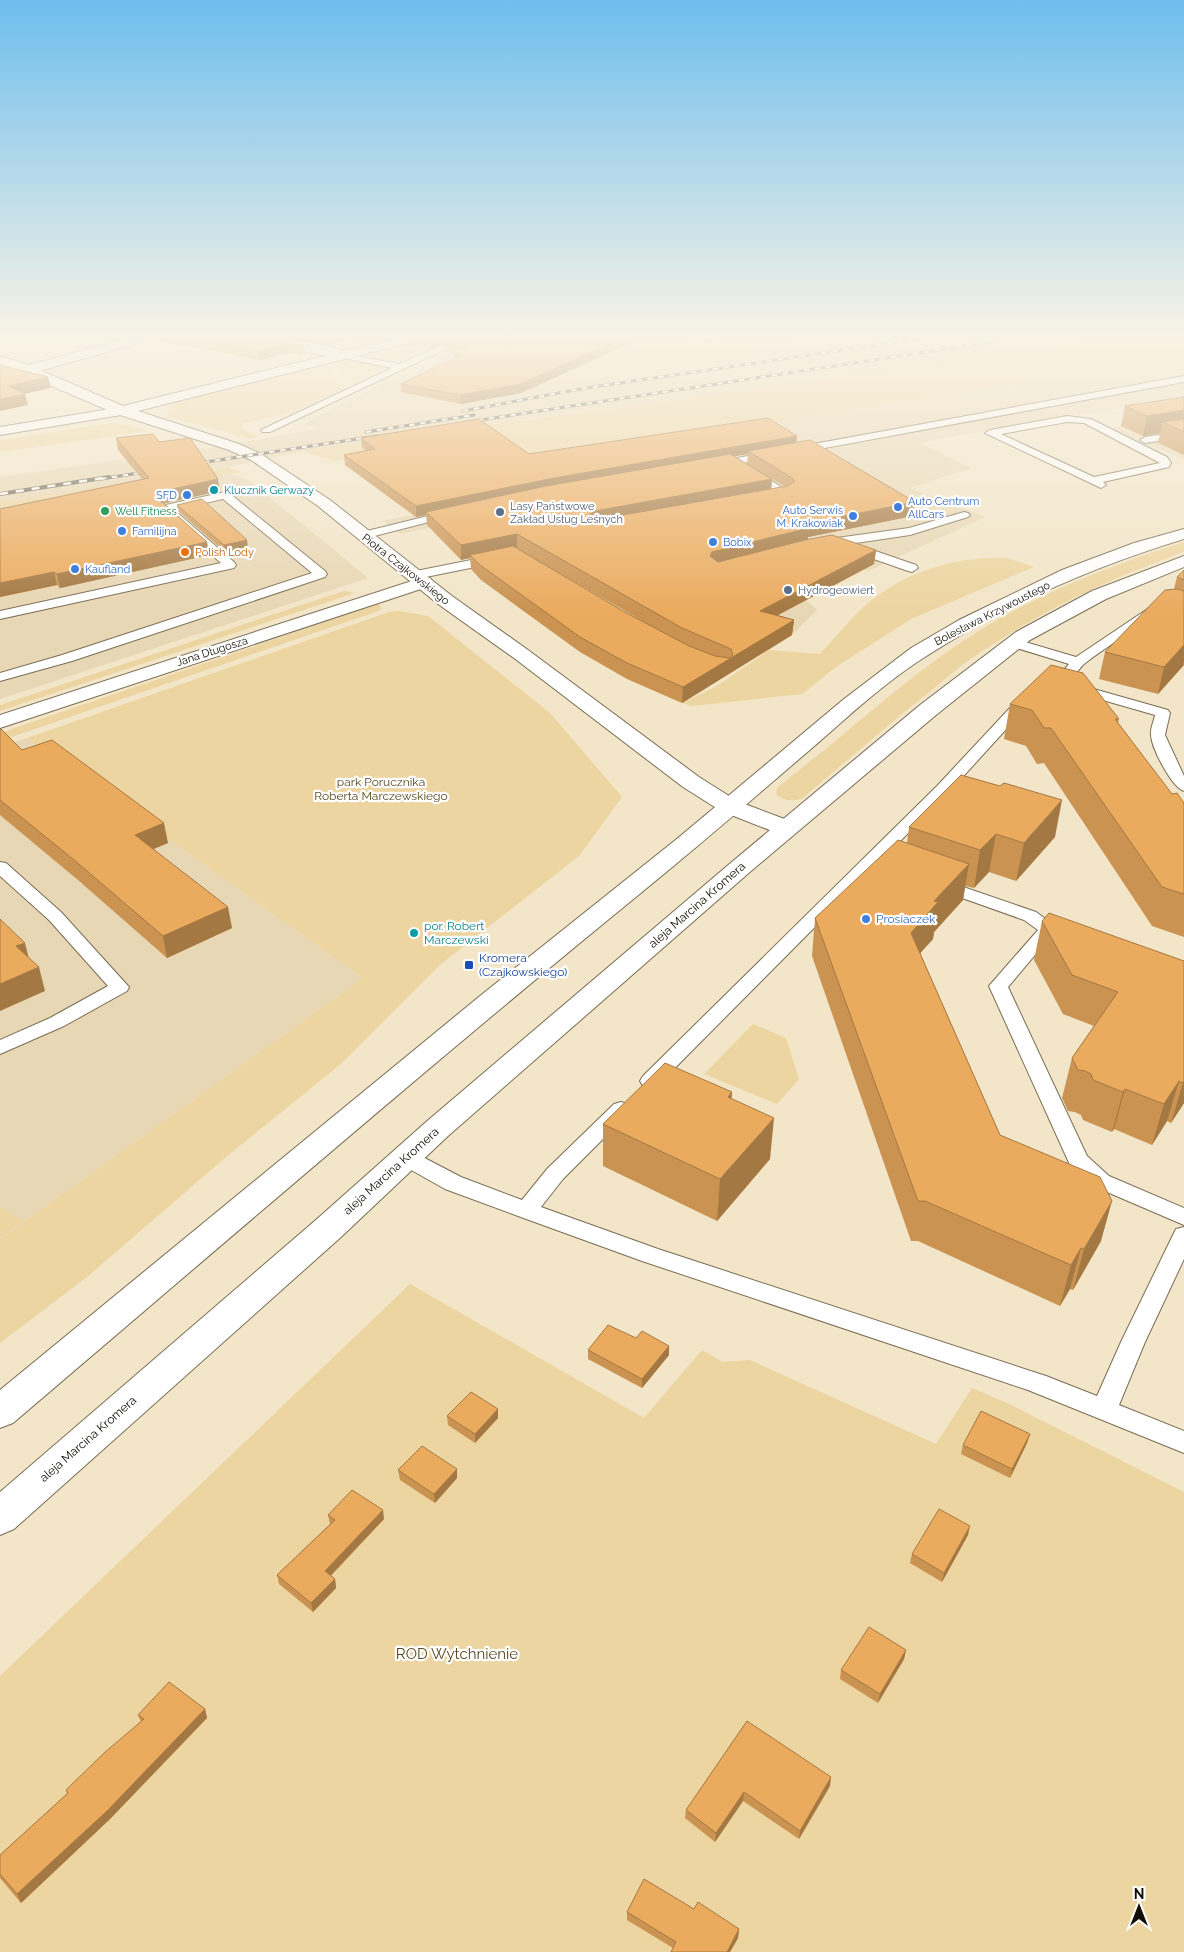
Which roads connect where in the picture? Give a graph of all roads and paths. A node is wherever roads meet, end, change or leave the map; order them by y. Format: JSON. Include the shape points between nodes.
{"nodes":[{"id":1,"x":17,"y":429,"type":"edge"},
{"id":2,"x":178,"y":429,"type":"edge"},
{"id":3,"x":912,"y":429,"type":"edge"},
{"id":4,"x":1011,"y":429,"type":"edge"},
{"id":5,"x":1105,"y":429,"type":"edge"},
{"id":6,"x":0,"y":432,"type":"edge"},
{"id":7,"x":1184,"y":434,"type":"edge"},
{"id":8,"x":1145,"y":440,"type":"edge"},
{"id":9,"x":733,"y":462,"type":"junction"},
{"id":10,"x":705,"y":466,"type":"edge"},
{"id":11,"x":1097,"y":483,"type":"joint"},
{"id":12,"x":757,"y":499,"type":"edge"},
{"id":13,"x":462,"y":511,"type":"edge"},
{"id":14,"x":964,"y":515,"type":"dead end"},
{"id":15,"x":1184,"y":534,"type":"edge"},
{"id":16,"x":364,"y":535,"type":"junction"},
{"id":17,"x":837,"y":541,"type":"junction"},
{"id":18,"x":811,"y":546,"type":"edge"},
{"id":19,"x":507,"y":556,"type":"edge"},
{"id":20,"x":1184,"y":561,"type":"edge"},
{"id":21,"x":912,"y":568,"type":"dead end"},
{"id":22,"x":420,"y":579,"type":"junction"},
{"id":23,"x":1184,"y":614,"type":"edge"},
{"id":24,"x":0,"y":615,"type":"edge"},
{"id":25,"x":1015,"y":643,"type":"junction"},
{"id":26,"x":1078,"y":662,"type":"junction"},
{"id":27,"x":0,"y":677,"type":"edge"},
{"id":28,"x":1048,"y":685,"type":"junction"},
{"id":29,"x":0,"y":722,"type":"edge"},
{"id":30,"x":1184,"y":786,"type":"edge"},
{"id":31,"x":729,"y":806,"type":"junction"},
{"id":32,"x":786,"y":828,"type":"junction"},
{"id":33,"x":0,"y":866,"type":"edge"},
{"id":34,"x":928,"y":880,"type":"edge"},
{"id":35,"x":1048,"y":929,"type":"junction"},
{"id":36,"x":1080,"y":939,"type":"edge"},
{"id":37,"x":0,"y":1048,"type":"edge"},
{"id":38,"x":405,"y":1157,"type":"junction"},
{"id":39,"x":526,"y":1210,"type":"junction"},
{"id":40,"x":1184,"y":1217,"type":"edge"},
{"id":41,"x":1184,"y":1235,"type":"edge"},
{"id":42,"x":1104,"y":1410,"type":"junction"},
{"id":43,"x":0,"y":1412,"type":"edge"},
{"id":44,"x":1184,"y":1442,"type":"edge"},
{"id":45,"x":0,"y":1516,"type":"edge"}],
"edges":[{"from":1,"to":6,"type":"street"},
{"from":2,"to":16,"type":"street","name":"Piotra Czajkowskiego","via":[[256,456]]},
{"from":3,"to":9,"type":"lane"},
{"from":4,"to":11,"type":"lane","via":[[990,433]]},
{"from":5,"to":11,"type":"lane","via":[[1166,462],[1165,465]]},
{"from":7,"to":8,"type":"lane"},
{"from":9,"to":10,"type":"lane"},
{"from":9,"to":12,"type":"lane","via":[[786,494]]},
{"from":13,"to":16,"type":"lane"},
{"from":14,"to":17,"type":"lane","via":[[910,531]]},
{"from":15,"to":31,"type":"street","name":"Bolesława Krzywoustego","via":[[1068,574],[966,624],[918,652],[851,703]]},
{"from":16,"to":22,"type":"street","name":"Piotra Czajkowskiego"},
{"from":17,"to":18,"type":"lane"},
{"from":17,"to":21,"type":"lane"},
{"from":19,"to":22,"type":"lane"},
{"from":20,"to":25,"type":"street","via":[[1099,595]]},
{"from":22,"to":29,"type":"street","name":"Jana Długosza"},
{"from":22,"to":31,"type":"street","name":"Piotra Czajkowskiego","via":[[691,782]]},
{"from":23,"to":26,"type":"lane","via":[[1172,609],[1158,609]]},
{"from":24,"to":27,"type":"lane","via":[[230,565],[165,508],[225,496],[321,574]]},
{"from":25,"to":26,"type":"lane"},
{"from":25,"to":32,"type":"street","via":[[928,710]]},
{"from":26,"to":28,"type":"lane"},
{"from":28,"to":30,"type":"lane","via":[[1163,713],[1158,735],[1173,772]]},
{"from":28,"to":39,"type":"lane","via":[[943,789],[882,864],[555,1174]]},
{"from":31,"to":32,"type":"street","name":"Piotra Czajkowskiego"},
{"from":31,"to":43,"type":"street"},
{"from":32,"to":38,"type":"street","name":"aleja Marcina Kromera"},
{"from":33,"to":37,"type":"lane","via":[[55,916],[120,987],[57,1022]]},
{"from":34,"to":35,"type":"lane","via":[[1030,916]]},
{"from":35,"to":36,"type":"lane"},
{"from":35,"to":40,"type":"lane","via":[[998,986],[1078,1160],[1101,1181]]},
{"from":38,"to":39,"type":"lane","via":[[453,1183]]},
{"from":38,"to":45,"type":"street","name":"aleja Marcina Kromera","via":[[330,1228]]},
{"from":39,"to":42,"type":"lane","via":[[650,1255],[1037,1383]]},
{"from":41,"to":42,"type":"lane","via":[[1132,1342]]},
{"from":42,"to":44,"type":"lane"}]}
